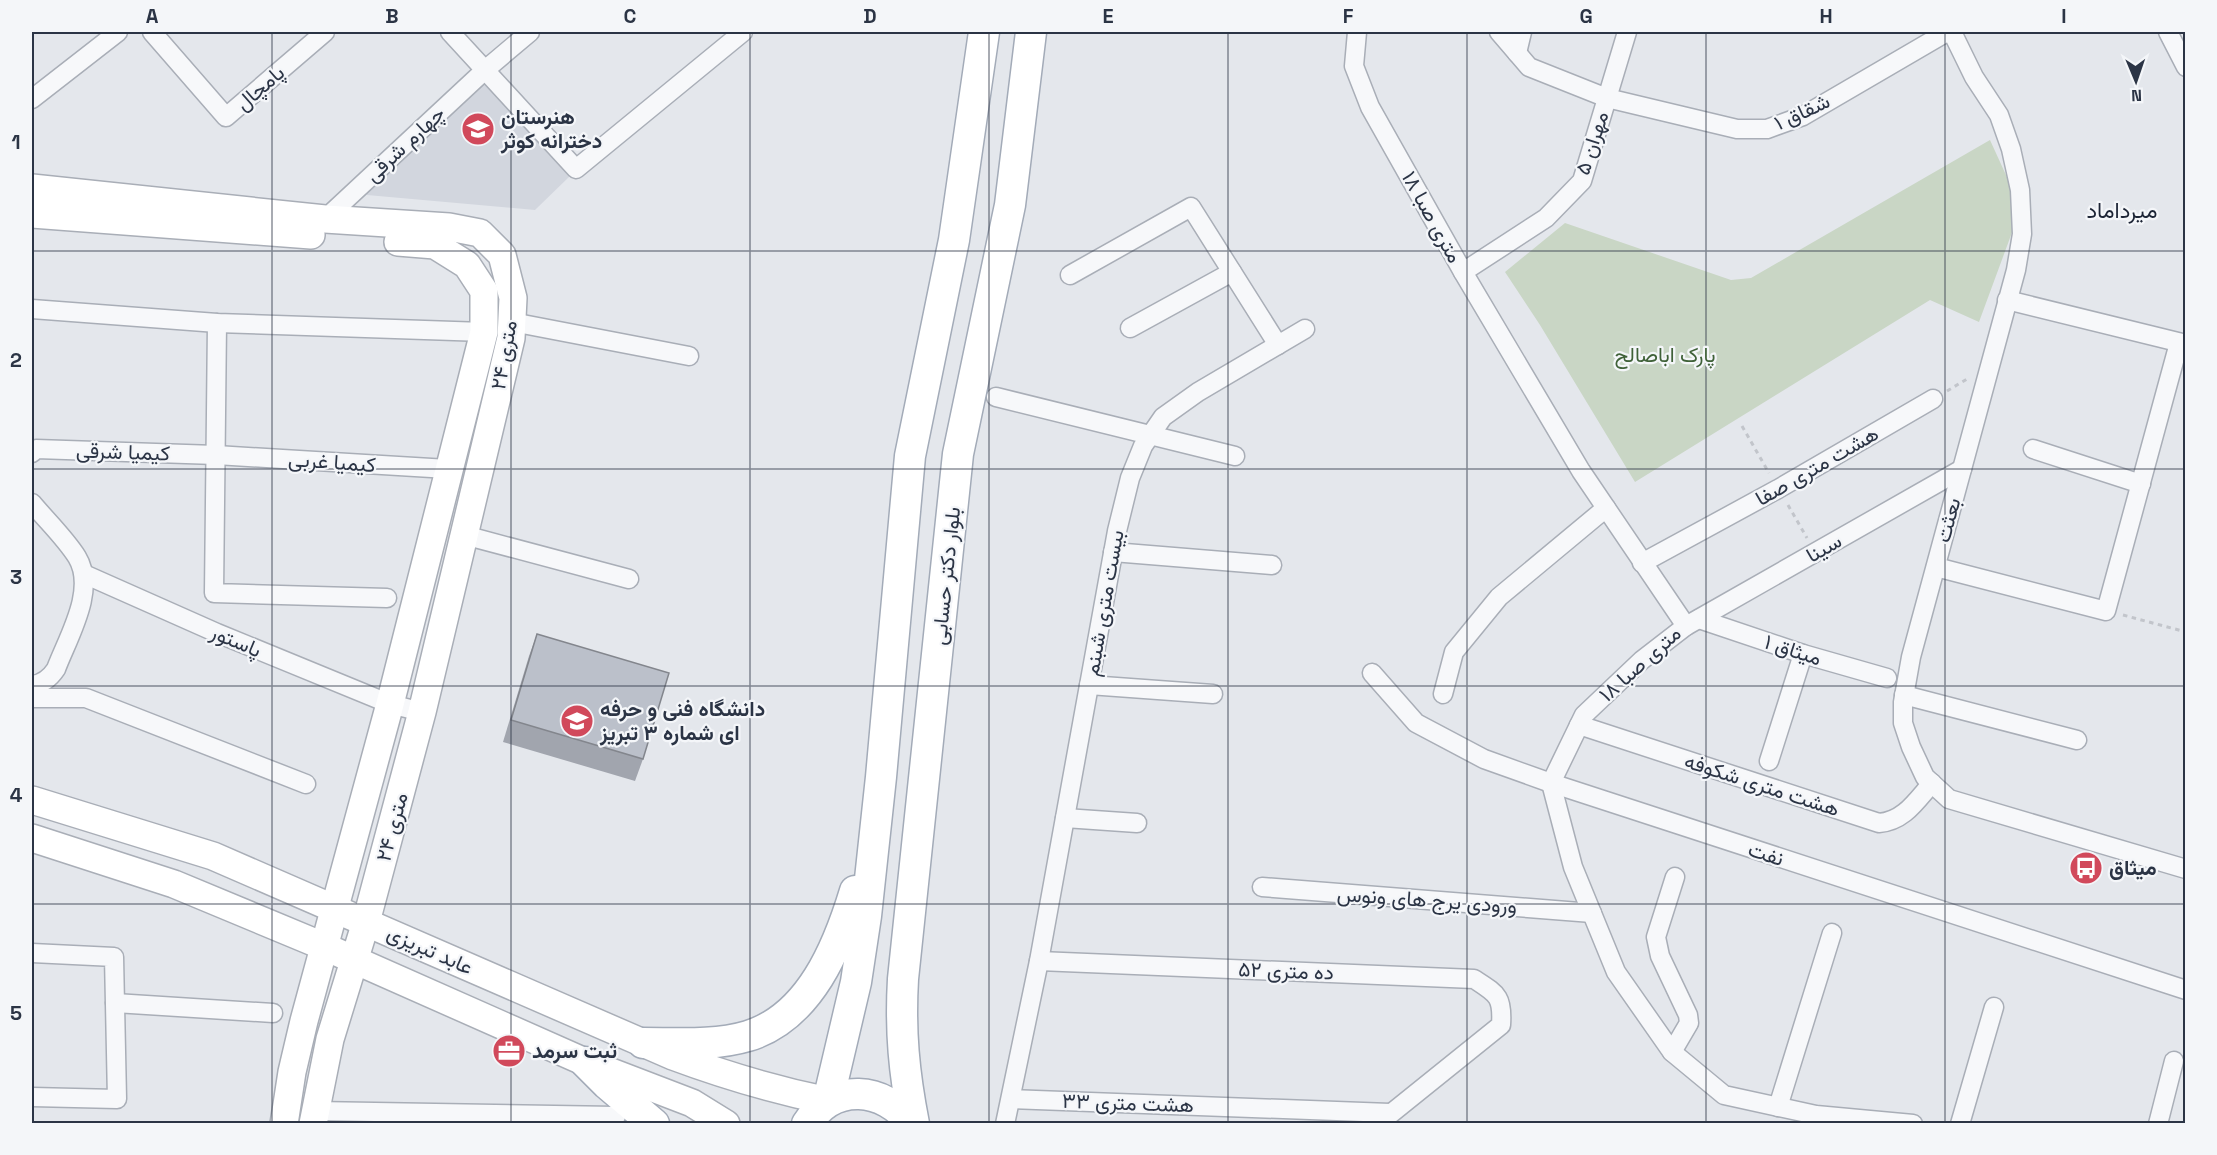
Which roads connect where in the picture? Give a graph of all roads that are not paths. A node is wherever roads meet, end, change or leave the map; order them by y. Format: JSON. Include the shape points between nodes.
{"nodes":[{"id":1,"x":118,"y":32,"type":"edge"},
{"id":2,"x":152,"y":32,"type":"edge"},
{"id":3,"x":325,"y":32,"type":"edge"},
{"id":4,"x":450,"y":32,"type":"edge"},
{"id":5,"x":530,"y":32,"type":"edge"},
{"id":6,"x":743,"y":32,"type":"edge"},
{"id":7,"x":984,"y":32,"type":"edge"},
{"id":8,"x":1031,"y":32,"type":"edge"},
{"id":9,"x":1357,"y":32,"type":"edge"},
{"id":10,"x":1499,"y":32,"type":"edge"},
{"id":11,"x":1522,"y":32,"type":"edge"},
{"id":12,"x":1628,"y":32,"type":"edge"},
{"id":13,"x":1947,"y":32,"type":"edge"},
{"id":14,"x":1952,"y":32,"type":"edge"},
{"id":15,"x":2168,"y":32,"type":"edge"},
{"id":16,"x":1517,"y":52,"type":"junction"},
{"id":17,"x":2186,"y":67,"type":"edge"},
{"id":18,"x":485,"y":70,"type":"junction"},
{"id":19,"x":1607,"y":98,"type":"junction"},
{"id":20,"x":32,"y":99,"type":"edge"},
{"id":21,"x":32,"y":188,"type":"edge"},
{"id":22,"x":32,"y":214,"type":"edge"},
{"id":23,"x":216,"y":218,"type":"junction"},
{"id":24,"x":325,"y":219,"type":"junction"},
{"id":25,"x":1232,"y":272,"type":"junction"},
{"id":26,"x":1463,"y":272,"type":"junction"},
{"id":27,"x":1070,"y":275,"type":"dead end"},
{"id":28,"x":2007,"y":300,"type":"junction"},
{"id":29,"x":32,"y":309,"type":"edge"},
{"id":30,"x":512,"y":322,"type":"junction"},
{"id":31,"x":217,"y":323,"type":"junction"},
{"id":32,"x":1130,"y":328,"type":"dead end"},
{"id":33,"x":1305,"y":329,"type":"dead end"},
{"id":34,"x":484,"y":332,"type":"junction"},
{"id":35,"x":2182,"y":344,"type":"edge"},
{"id":36,"x":1278,"y":345,"type":"junction"},
{"id":37,"x":689,"y":356,"type":"dead end"},
{"id":38,"x":996,"y":397,"type":"dead end"},
{"id":39,"x":1933,"y":399,"type":"road end"},
{"id":40,"x":1151,"y":435,"type":"junction"},
{"id":41,"x":33,"y":445,"type":"edge"},
{"id":42,"x":2033,"y":449,"type":"dead end"},
{"id":43,"x":216,"y":455,"type":"junction"},
{"id":44,"x":1235,"y":456,"type":"dead end"},
{"id":45,"x":448,"y":469,"type":"junction"},
{"id":46,"x":1962,"y":470,"type":"junction"},
{"id":47,"x":2141,"y":484,"type":"junction"},
{"id":48,"x":32,"y":504,"type":"edge"},
{"id":49,"x":1606,"y":508,"type":"junction"},
{"id":50,"x":464,"y":535,"type":"junction"},
{"id":51,"x":1113,"y":552,"type":"junction"},
{"id":52,"x":1642,"y":563,"type":"junction"},
{"id":53,"x":1272,"y":565,"type":"dead end"},
{"id":54,"x":1936,"y":567,"type":"junction"},
{"id":55,"x":84,"y":574,"type":"junction"},
{"id":56,"x":629,"y":579,"type":"dead end"},
{"id":57,"x":387,"y":598,"type":"dead end"},
{"id":58,"x":1693,"y":622,"type":"junction"},
{"id":59,"x":1803,"y":654,"type":"junction"},
{"id":60,"x":1372,"y":674,"type":"dead end"},
{"id":61,"x":1887,"y":678,"type":"dead end"},
{"id":62,"x":32,"y":685,"type":"edge"},
{"id":63,"x":1089,"y":685,"type":"junction"},
{"id":64,"x":1212,"y":694,"type":"dead end"},
{"id":65,"x":1443,"y":694,"type":"dead end"},
{"id":66,"x":1904,"y":695,"type":"junction"},
{"id":67,"x":32,"y":698,"type":"edge"},
{"id":68,"x":390,"y":704,"type":"junction"},
{"id":69,"x":422,"y":712,"type":"junction"},
{"id":70,"x":1579,"y":725,"type":"junction"},
{"id":71,"x":2077,"y":740,"type":"dead end"},
{"id":72,"x":1770,"y":761,"type":"dead end"},
{"id":73,"x":1551,"y":783,"type":"junction"},
{"id":74,"x":1932,"y":783,"type":"junction"},
{"id":75,"x":306,"y":784,"type":"dead end"},
{"id":76,"x":32,"y":800,"type":"edge"},
{"id":77,"x":1065,"y":818,"type":"junction"},
{"id":78,"x":1137,"y":823,"type":"dead end"},
{"id":79,"x":873,"y":837,"type":"junction"},
{"id":80,"x":32,"y":838,"type":"edge"},
{"id":81,"x":2186,"y":869,"type":"edge"},
{"id":82,"x":1675,"y":877,"type":"dead end"},
{"id":83,"x":1262,"y":887,"type":"dead end"},
{"id":84,"x":334,"y":907,"type":"junction"},
{"id":85,"x":1592,"y":913,"type":"junction"},
{"id":86,"x":366,"y":922,"type":"junction"},
{"id":87,"x":1833,"y":933,"type":"dead end"},
{"id":88,"x":323,"y":946,"type":"junction"},
{"id":89,"x":32,"y":953,"type":"edge"},
{"id":90,"x":355,"y":961,"type":"junction"},
{"id":91,"x":1039,"y":961,"type":"junction"},
{"id":92,"x":2186,"y":990,"type":"edge"},
{"id":93,"x":115,"y":1003,"type":"junction"},
{"id":94,"x":1994,"y":1007,"type":"dead end"},
{"id":95,"x":273,"y":1013,"type":"dead end"},
{"id":96,"x":643,"y":1043,"type":"junction"},
{"id":97,"x":1672,"y":1052,"type":"junction"},
{"id":98,"x":2174,"y":1061,"type":"dead end"},
{"id":99,"x":585,"y":1062,"type":"junction"},
{"id":100,"x":32,"y":1097,"type":"edge"},
{"id":101,"x":1011,"y":1099,"type":"junction"},
{"id":102,"x":828,"y":1101,"type":"junction"},
{"id":103,"x":1778,"y":1107,"type":"junction"},
{"id":104,"x":616,"y":1116,"type":"dead end"},
{"id":105,"x":314,"y":1117,"type":"edge"},
{"id":106,"x":1384,"y":1118,"type":"edge"},
{"id":107,"x":284,"y":1124,"type":"edge"},
{"id":108,"x":654,"y":1124,"type":"edge"},
{"id":109,"x":726,"y":1124,"type":"edge"},
{"id":110,"x":807,"y":1124,"type":"edge"},
{"id":111,"x":913,"y":1124,"type":"edge"},
{"id":112,"x":1005,"y":1124,"type":"edge"},
{"id":113,"x":1913,"y":1124,"type":"edge"},
{"id":114,"x":1960,"y":1124,"type":"edge"},
{"id":115,"x":2158,"y":1124,"type":"edge"}],
"edges":[{"from":1,"to":20,"type":"street"},
{"from":2,"to":3,"type":"street","name":"پامچال","via":[[226,117]]},
{"from":4,"to":18,"type":"street"},
{"from":5,"to":18,"type":"street","name":"چهارم شرقی"},
{"from":6,"to":18,"type":"street","via":[[576,169]]},
{"from":7,"to":79,"type":"main road","via":[[954,240],[910,456]]},
{"from":8,"to":111,"type":"main road","name":"بلوار دکتر حسابی","via":[[1010,205],[958,454],[903,979],[903,1054]]},
{"from":9,"to":26,"type":"street","name":"متری صبا ۱۸","via":[[1354,66],[1370,107]]},
{"from":10,"to":16,"type":"street","name":"شقاق ۱"},
{"from":11,"to":16,"type":"street"},
{"from":12,"to":19,"type":"street","name":"مهران ۵"},
{"from":13,"to":19,"type":"street","name":"شقاق ۱","via":[[1803,116],[1767,129],[1737,129]]},
{"from":14,"to":28,"type":"street","name":"بعثت","via":[[1974,77],[1999,115],[2020,190],[2022,234]]},
{"from":15,"to":17,"type":"street"},
{"from":16,"to":19,"type":"street","name":"شقاق ۱","via":[[1529,67]]},
{"from":18,"to":24,"type":"street","name":"چهارم شرقی"},
{"from":19,"to":26,"type":"street","name":"مهران ۵","via":[[1582,181],[1546,218]]},
{"from":21,"to":23,"type":"street","name":"۲۴ متری"},
{"from":22,"to":23,"type":"street","name":"۲۴ متری"},
{"from":23,"to":24,"type":"street","name":"۲۴ متری"},
{"from":23,"to":34,"type":"street","name":"۲۴ متری","via":[[435,245],[467,265],[484,291]]},
{"from":24,"to":30,"type":"street","name":"۲۴ متری","via":[[449,227],[480,233],[502,255],[513,298]]},
{"from":25,"to":27,"type":"street","via":[[1191,207]]},
{"from":25,"to":32,"type":"street"},
{"from":25,"to":36,"type":"street"},
{"from":26,"to":49,"type":"street","name":"متری صبا ۱۸"},
{"from":28,"to":35,"type":"street"},
{"from":28,"to":46,"type":"street","name":"بعثت"},
{"from":29,"to":31,"type":"street"},
{"from":30,"to":37,"type":"street"},
{"from":30,"to":50,"type":"street","name":"۲۴ متری"},
{"from":31,"to":34,"type":"street"},
{"from":31,"to":43,"type":"street"},
{"from":33,"to":36,"type":"street","name":"بیست متری شبنم"},
{"from":34,"to":45,"type":"street","name":"۲۴ متری"},
{"from":35,"to":47,"type":"street"},
{"from":36,"to":40,"type":"street","name":"بیست متری شبنم","via":[[1198,392],[1163,417]]},
{"from":38,"to":40,"type":"street"},
{"from":39,"to":52,"type":"street","name":"هشت متری صفا"},
{"from":40,"to":44,"type":"street"},
{"from":40,"to":51,"type":"street","name":"بیست متری شبنم","via":[[1130,478]]},
{"from":41,"to":43,"type":"street","name":"کیمیا شرقی"},
{"from":42,"to":47,"type":"street"},
{"from":43,"to":45,"type":"street","name":"کیمیا غربی"},
{"from":43,"to":57,"type":"street","via":[[214,592]]},
{"from":45,"to":68,"type":"street","name":"۲۴ متری"},
{"from":46,"to":54,"type":"street","name":"بعثت"},
{"from":46,"to":58,"type":"street","name":"سینا"},
{"from":47,"to":54,"type":"street","via":[[2106,611]]},
{"from":48,"to":55,"type":"street","via":[[70,547]]},
{"from":49,"to":52,"type":"street","name":"متری صبا ۱۸"},
{"from":49,"to":65,"type":"street","via":[[1499,597],[1454,652]]},
{"from":50,"to":56,"type":"street"},
{"from":50,"to":69,"type":"street","name":"۲۴ متری"},
{"from":51,"to":53,"type":"street"},
{"from":51,"to":63,"type":"street","name":"بیست متری شبنم"},
{"from":52,"to":58,"type":"street","name":"متری صبا ۱۸"},
{"from":54,"to":66,"type":"street","name":"بعثت"},
{"from":55,"to":62,"type":"street","via":[[81,605],[56,669],[43,682]]},
{"from":55,"to":68,"type":"street","name":"پاستور"},
{"from":58,"to":59,"type":"street","name":"میثاق ۱"},
{"from":58,"to":70,"type":"street","name":"متری صبا ۱۸","via":[[1642,660],[1584,715]]},
{"from":59,"to":61,"type":"street","name":"میثاق ۱"},
{"from":59,"to":72,"type":"street"},
{"from":60,"to":73,"type":"street","name":"نفت","via":[[1416,723],[1484,759]]},
{"from":63,"to":64,"type":"street"},
{"from":63,"to":77,"type":"street","name":"بیست متری شبنم"},
{"from":66,"to":71,"type":"street"},
{"from":66,"to":74,"type":"street","name":"بعثت","via":[[1903,723],[1925,777]]},
{"from":67,"to":75,"type":"street","via":[[86,698]]},
{"from":68,"to":69,"type":"street","name":"پاستور"},
{"from":68,"to":84,"type":"street","name":"۲۴ متری"},
{"from":69,"to":86,"type":"street","name":"۲۴ متری"},
{"from":70,"to":73,"type":"street","name":"متری صبا ۱۸"},
{"from":70,"to":74,"type":"street","name":"هشت متری شکوفه","via":[[1879,823],[1899,818]]},
{"from":73,"to":85,"type":"street","via":[[1574,867]]},
{"from":73,"to":92,"type":"street","name":"نفت"},
{"from":74,"to":81,"type":"street","name":"بعثت","via":[[1949,799]]},
{"from":76,"to":84,"type":"street","name":"عابد تبریزی","via":[[213,856]]},
{"from":77,"to":78,"type":"street"},
{"from":77,"to":91,"type":"street","name":"بیست متری شبنم"},
{"from":79,"to":96,"type":"main road","via":[[841,934],[828,962],[796,1005],[748,1036],[703,1043]]},
{"from":79,"to":102,"type":"main road","via":[[856,982]]},
{"from":80,"to":88,"type":"street","name":"عابد تبریزی","via":[[174,884]]},
{"from":82,"to":97,"type":"street","via":[[1656,937],[1660,956],[1688,1015],[1689,1023]]},
{"from":83,"to":85,"type":"street","name":"ورودی یرج های ونوس"},
{"from":84,"to":86,"type":"street","name":"عابد تبریزی"},
{"from":84,"to":88,"type":"street","name":"۲۴ متری"},
{"from":85,"to":97,"type":"street","via":[[1616,972]]},
{"from":86,"to":90,"type":"street","name":"۲۴ متری"},
{"from":86,"to":96,"type":"street","name":"عابد تبریزی"},
{"from":87,"to":103,"type":"street"},
{"from":88,"to":90,"type":"street","name":"عابد تبریزی"},
{"from":88,"to":107,"type":"street","via":[[292,1072]]},
{"from":89,"to":93,"type":"street","via":[[114,957]]},
{"from":90,"to":99,"type":"street","name":"عابد تبریزی"},
{"from":90,"to":105,"type":"street","via":[[330,1039]]},
{"from":91,"to":101,"type":"street","name":"بیست متری شبنم"},
{"from":91,"to":106,"type":"street","name":"ده متری ۵۲","via":[[1474,979],[1493,991],[1502,1006],[1501,1025]]},
{"from":93,"to":95,"type":"street"},
{"from":93,"to":100,"type":"street","via":[[117,1099]]},
{"from":94,"to":114,"type":"street"},
{"from":96,"to":102,"type":"street","name":"عابد تبریزی","via":[[726,1076]]},
{"from":97,"to":103,"type":"street","via":[[1724,1095]]},
{"from":98,"to":115,"type":"street"},
{"from":99,"to":108,"type":"main road"},
{"from":99,"to":109,"type":"street","name":"عابد تبریزی","via":[[692,1103]]},
{"from":101,"to":106,"type":"street","name":"هشت متری ۳۳"},
{"from":101,"to":112,"type":"street","name":"بیست متری شبنم"},
{"from":102,"to":110,"type":"main road"},
{"from":102,"to":111,"type":"main road","via":[[847,1094],[886,1099]]},
{"from":103,"to":113,"type":"street","via":[[1816,1115]]},
{"from":104,"to":105,"type":"street"}]}
